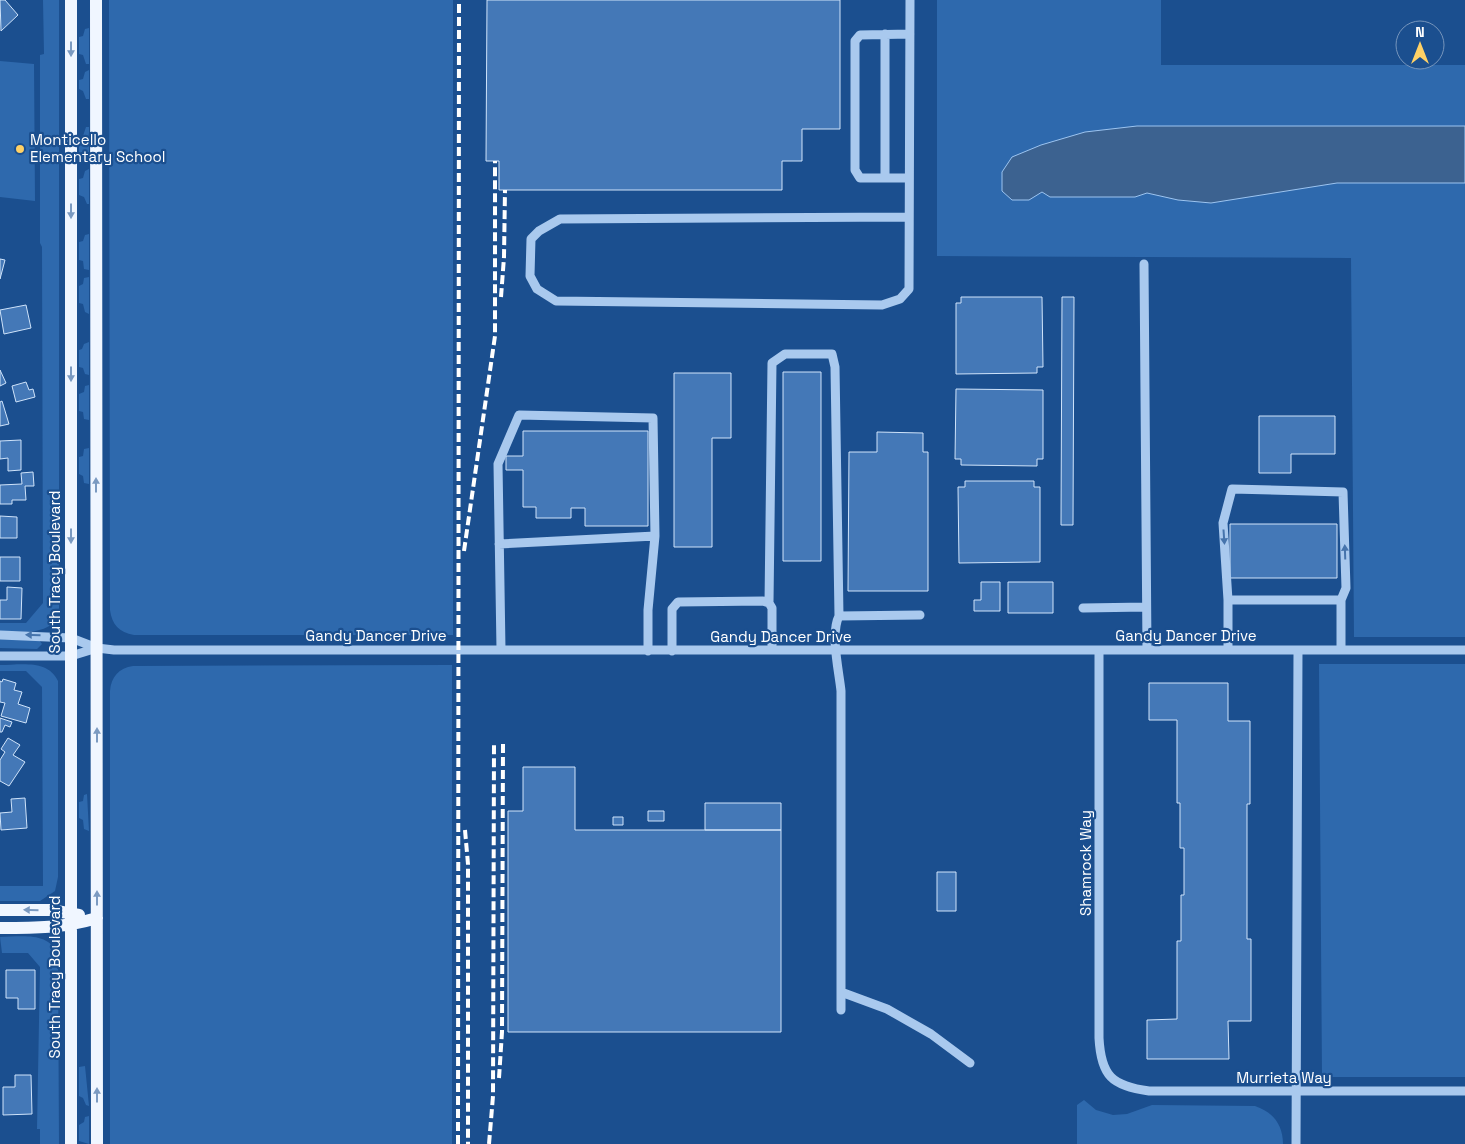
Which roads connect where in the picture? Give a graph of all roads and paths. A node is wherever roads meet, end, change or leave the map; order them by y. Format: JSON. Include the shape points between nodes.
{"nodes":[{"id":1,"x":71,"y":0,"type":"edge"},
{"id":2,"x":96,"y":0,"type":"edge"},
{"id":3,"x":910,"y":0,"type":"edge"},
{"id":4,"x":885,"y":34,"type":"junction"},
{"id":5,"x":910,"y":34,"type":"junction"},
{"id":6,"x":886,"y":178,"type":"junction"},
{"id":7,"x":909,"y":178,"type":"junction"},
{"id":8,"x":908,"y":217,"type":"junction"},
{"id":9,"x":1144,"y":264,"type":"dead end"},
{"id":10,"x":655,"y":536,"type":"junction"},
{"id":11,"x":499,"y":544,"type":"junction"},
{"id":12,"x":1228,"y":600,"type":"junction"},
{"id":13,"x":1341,"y":600,"type":"junction"},
{"id":14,"x":769,"y":602,"type":"junction"},
{"id":15,"x":1146,"y":607,"type":"junction"},
{"id":16,"x":1083,"y":608,"type":"dead end"},
{"id":17,"x":920,"y":615,"type":"dead end"},
{"id":18,"x":839,"y":616,"type":"junction"},
{"id":19,"x":0,"y":635,"type":"edge"},
{"id":20,"x":71,"y":638,"type":"junction"},
{"id":21,"x":97,"y":648,"type":"junction"},
{"id":22,"x":501,"y":649,"type":"junction"},
{"id":23,"x":772,"y":650,"type":"junction"},
{"id":24,"x":836,"y":650,"type":"junction"},
{"id":25,"x":1099,"y":650,"type":"junction"},
{"id":26,"x":1147,"y":650,"type":"junction"},
{"id":27,"x":1228,"y":650,"type":"junction"},
{"id":28,"x":1298,"y":650,"type":"junction"},
{"id":29,"x":1341,"y":650,"type":"junction"},
{"id":30,"x":1465,"y":650,"type":"edge"},
{"id":31,"x":648,"y":651,"type":"junction"},
{"id":32,"x":672,"y":651,"type":"junction"},
{"id":33,"x":0,"y":656,"type":"edge"},
{"id":34,"x":71,"y":656,"type":"junction"},
{"id":35,"x":0,"y":910,"type":"edge"},
{"id":36,"x":71,"y":913,"type":"junction"},
{"id":37,"x":97,"y":918,"type":"junction"},
{"id":38,"x":71,"y":926,"type":"junction"},
{"id":39,"x":0,"y":928,"type":"edge"},
{"id":40,"x":841,"y":992,"type":"junction"},
{"id":41,"x":841,"y":1010,"type":"dead end"},
{"id":42,"x":970,"y":1064,"type":"dead end"},
{"id":43,"x":1107,"y":1074,"type":"joint"},
{"id":44,"x":1465,"y":1091,"type":"edge"},
{"id":45,"x":1296,"y":1092,"type":"junction"},
{"id":46,"x":71,"y":1144,"type":"edge"},
{"id":47,"x":97,"y":1144,"type":"edge"},
{"id":48,"x":1296,"y":1144,"type":"edge"}],
"edges":[{"from":1,"to":20,"type":"main road","name":"South Tracy Boulevard","one_way":true},
{"from":21,"to":2,"type":"main road","one_way":true},
{"from":3,"to":5,"type":"street"},
{"from":4,"to":5,"type":"street"},
{"from":4,"to":6,"type":"street"},
{"from":4,"to":6,"type":"street","via":[[860,35],[855,41],[855,170],[860,178]]},
{"from":5,"to":7,"type":"street"},
{"from":6,"to":7,"type":"street"},
{"from":7,"to":8,"type":"street"},
{"from":8,"to":8,"type":"street","via":[[560,219],[539,230],[532,239],[530,276],[537,289],[556,301],[882,305],[900,299],[909,289]]},
{"from":9,"to":15,"type":"street"},
{"from":10,"to":11,"type":"street"},
{"from":10,"to":11,"type":"street","via":[[653,418],[519,415],[498,464]]},
{"from":10,"to":31,"type":"street"},
{"from":11,"to":22,"type":"street"},
{"from":12,"to":13,"type":"street"},
{"from":13,"to":12,"type":"street","one_way":true,"via":[[1346,588],[1343,492],[1232,489],[1224,523]]},
{"from":12,"to":27,"type":"street"},
{"from":13,"to":29,"type":"street"},
{"from":14,"to":18,"type":"street","via":[[772,363],[785,354],[832,354],[835,367]]},
{"from":14,"to":23,"type":"street","via":[[772,608]]},
{"from":14,"to":32,"type":"street","via":[[678,602],[672,609]]},
{"from":15,"to":16,"type":"street"},
{"from":15,"to":26,"type":"street"},
{"from":17,"to":18,"type":"street"},
{"from":18,"to":24,"type":"street"},
{"from":20,"to":19,"type":"street","one_way":true},
{"from":20,"to":21,"type":"street"},
{"from":20,"to":34,"type":"main road","name":"South Tracy Boulevard"},
{"from":21,"to":22,"type":"street","name":"Gandy Dancer Drive"},
{"from":21,"to":34,"type":"street"},
{"from":37,"to":21,"type":"main road","one_way":true},
{"from":22,"to":31,"type":"street","name":"Gandy Dancer Drive"},
{"from":23,"to":24,"type":"street","name":"Gandy Dancer Drive"},
{"from":23,"to":32,"type":"street","name":"Gandy Dancer Drive"},
{"from":24,"to":25,"type":"street","name":"Gandy Dancer Drive"},
{"from":24,"to":40,"type":"street","via":[[841,692]]},
{"from":25,"to":26,"type":"street","name":"Gandy Dancer Drive"},
{"from":25,"to":43,"type":"street","name":"Shamrock Way","via":[[1099,1038],[1102,1065]]},
{"from":26,"to":27,"type":"street","name":"Gandy Dancer Drive"},
{"from":27,"to":28,"type":"street","name":"Gandy Dancer Drive"},
{"from":28,"to":29,"type":"street","name":"Gandy Dancer Drive"},
{"from":28,"to":45,"type":"street"},
{"from":29,"to":30,"type":"street","name":"Gandy Dancer Drive"},
{"from":31,"to":32,"type":"street","name":"Gandy Dancer Drive"},
{"from":33,"to":34,"type":"street"},
{"from":34,"to":36,"type":"main road","name":"South Tracy Boulevard"},
{"from":36,"to":35,"type":"main road","one_way":true},
{"from":36,"to":37,"type":"main road"},
{"from":36,"to":38,"type":"main road","name":"South Tracy Boulevard"},
{"from":37,"to":38,"type":"main road"},
{"from":47,"to":37,"type":"main road","one_way":true},
{"from":38,"to":39,"type":"main road"},
{"from":38,"to":46,"type":"main road","name":"South Tracy Boulevard"},
{"from":40,"to":41,"type":"street"},
{"from":40,"to":42,"type":"street","via":[[887,1009],[931,1034]]},
{"from":43,"to":45,"type":"street","name":"Murrieta Way","via":[[1127,1088],[1149,1091]]},
{"from":44,"to":45,"type":"street","name":"Murrieta Way"},
{"from":45,"to":48,"type":"street"}]}
